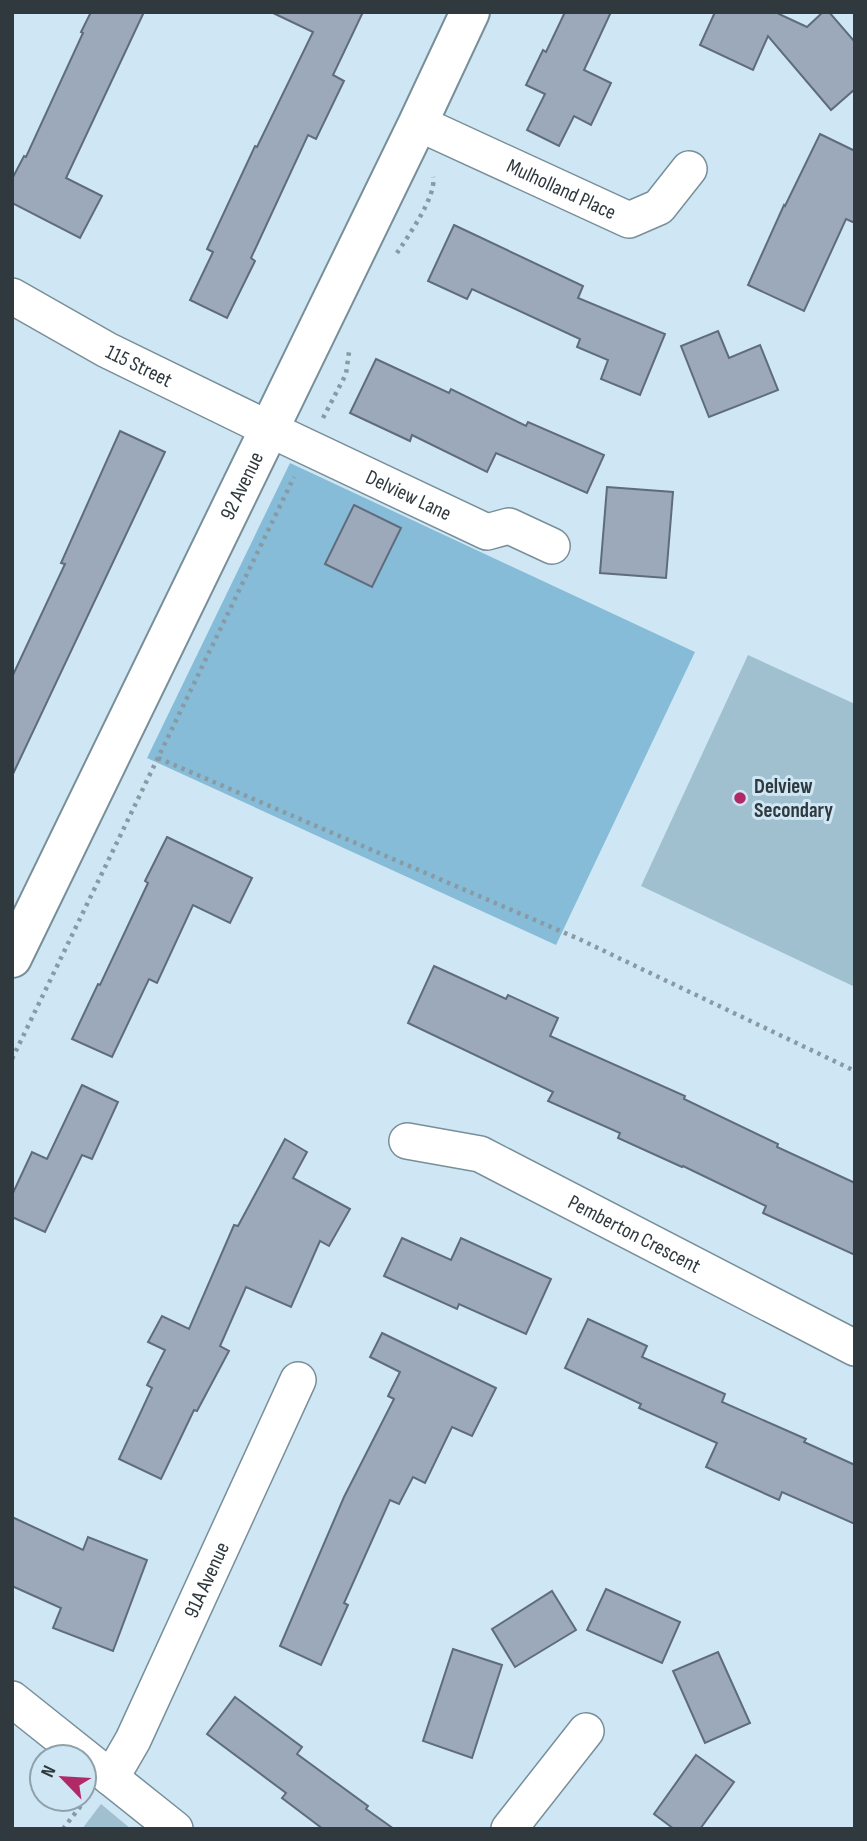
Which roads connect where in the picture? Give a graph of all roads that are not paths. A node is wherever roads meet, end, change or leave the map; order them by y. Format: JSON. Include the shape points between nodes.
{"nodes":[{"id":1,"x":470,"y":12,"type":"edge"},
{"id":2,"x":418,"y":123,"type":"junction"},
{"id":3,"x":689,"y":169,"type":"dead end"},
{"id":4,"x":12,"y":296,"type":"edge"},
{"id":5,"x":269,"y":429,"type":"junction"},
{"id":6,"x":552,"y":545,"type":"dead end"},
{"id":7,"x":12,"y":958,"type":"edge"},
{"id":8,"x":407,"y":1141,"type":"dead end"},
{"id":9,"x":855,"y":1348,"type":"edge"},
{"id":10,"x":298,"y":1380,"type":"dead end"},
{"id":11,"x":12,"y":1699,"type":"edge"},
{"id":12,"x":586,"y":1731,"type":"dead end"},
{"id":13,"x":100,"y":1786,"type":"junction"},
{"id":14,"x":175,"y":1829,"type":"edge"},
{"id":15,"x":509,"y":1829,"type":"edge"}],
"edges":[{"from":1,"to":2,"type":"street","name":"92 Avenue"},
{"from":2,"to":3,"type":"street","name":"Mulholland Place","via":[[629,220],[659,206]]},
{"from":2,"to":5,"type":"street","name":"92 Avenue"},
{"from":4,"to":5,"type":"street","name":"115 Street","via":[[107,350]]},
{"from":5,"to":6,"type":"street","name":"Delview Lane","via":[[486,532],[509,526]]},
{"from":5,"to":7,"type":"street","name":"92 Avenue"},
{"from":8,"to":9,"type":"street","name":"Pemberton Crescent","via":[[480,1154]]},
{"from":10,"to":13,"type":"street","name":"91A Avenue","via":[[133,1740]]},
{"from":11,"to":13,"type":"street"},
{"from":12,"to":15,"type":"street"},
{"from":13,"to":14,"type":"street"}]}
